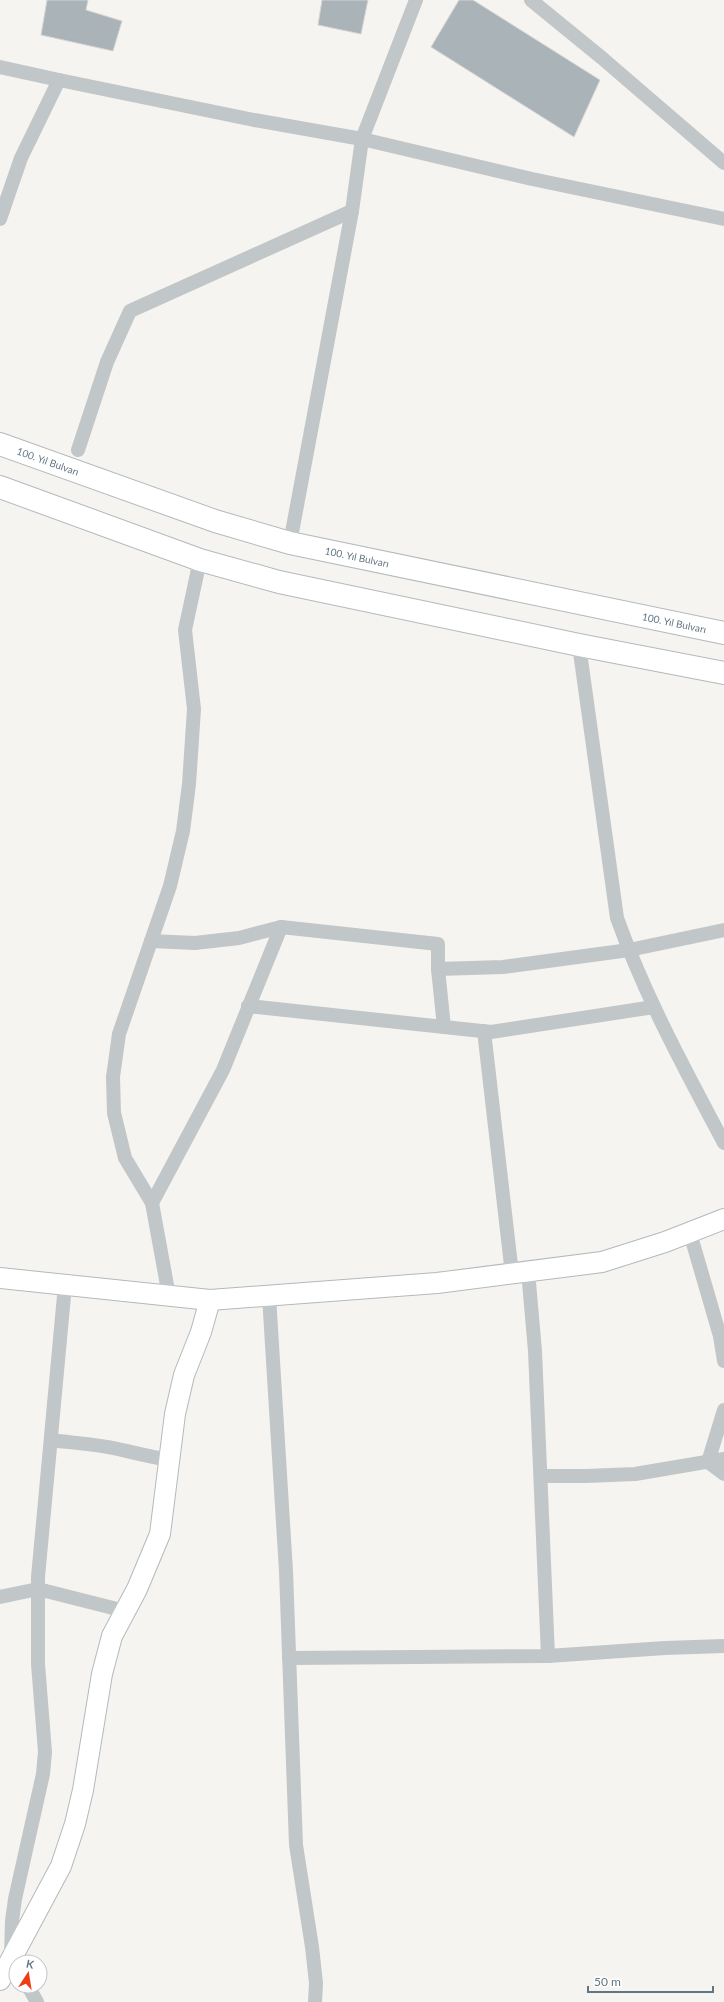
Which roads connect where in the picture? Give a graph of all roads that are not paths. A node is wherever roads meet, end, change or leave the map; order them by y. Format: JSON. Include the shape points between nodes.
{"nodes":[{"id":1,"x":416,"y":0,"type":"edge"},
{"id":2,"x":531,"y":0,"type":"edge"},
{"id":3,"x":0,"y":67,"type":"edge"},
{"id":4,"x":59,"y":80,"type":"junction"},
{"id":5,"x":362,"y":139,"type":"junction"},
{"id":6,"x":724,"y":163,"type":"edge"},
{"id":7,"x":352,"y":212,"type":"junction"},
{"id":8,"x":0,"y":219,"type":"edge"},
{"id":9,"x":724,"y":219,"type":"edge"},
{"id":10,"x":0,"y":444,"type":"edge"},
{"id":11,"x":78,"y":450,"type":"dead end"},
{"id":12,"x":0,"y":487,"type":"edge"},
{"id":13,"x":290,"y":543,"type":"junction"},
{"id":14,"x":200,"y":560,"type":"junction"},
{"id":15,"x":724,"y":633,"type":"edge"},
{"id":16,"x":579,"y":645,"type":"junction"},
{"id":17,"x":724,"y":673,"type":"edge"},
{"id":18,"x":281,"y":927,"type":"junction"},
{"id":19,"x":724,"y":930,"type":"edge"},
{"id":20,"x":151,"y":941,"type":"junction"},
{"id":21,"x":629,"y":950,"type":"junction"},
{"id":22,"x":438,"y":969,"type":"junction"},
{"id":23,"x":248,"y":1006,"type":"junction"},
{"id":24,"x":654,"y":1007,"type":"junction"},
{"id":25,"x":444,"y":1027,"type":"junction"},
{"id":26,"x":484,"y":1031,"type":"junction"},
{"id":27,"x":724,"y":1143,"type":"edge"},
{"id":28,"x":152,"y":1203,"type":"junction"},
{"id":29,"x":724,"y":1219,"type":"edge"},
{"id":30,"x":690,"y":1233,"type":"junction"},
{"id":31,"x":520,"y":1272,"type":"junction"},
{"id":32,"x":0,"y":1278,"type":"edge"},
{"id":33,"x":65,"y":1285,"type":"junction"},
{"id":34,"x":169,"y":1296,"type":"junction"},
{"id":35,"x":269,"y":1296,"type":"junction"},
{"id":36,"x":210,"y":1300,"type":"junction"},
{"id":37,"x":724,"y":1361,"type":"edge"},
{"id":38,"x":724,"y":1410,"type":"edge"},
{"id":39,"x":51,"y":1440,"type":"junction"},
{"id":40,"x":724,"y":1459,"type":"edge"},
{"id":41,"x":169,"y":1460,"type":"junction"},
{"id":42,"x":708,"y":1462,"type":"junction"},
{"id":43,"x":724,"y":1474,"type":"edge"},
{"id":44,"x":541,"y":1476,"type":"junction"},
{"id":45,"x":38,"y":1589,"type":"junction"},
{"id":46,"x":0,"y":1597,"type":"edge"},
{"id":47,"x":125,"y":1611,"type":"junction"},
{"id":48,"x":724,"y":1646,"type":"edge"},
{"id":49,"x":548,"y":1656,"type":"junction"},
{"id":50,"x":289,"y":1658,"type":"junction"},
{"id":51,"x":6,"y":1928,"type":"edge"},
{"id":52,"x":12,"y":1954,"type":"edge"},
{"id":53,"x":18,"y":1954,"type":"edge"},
{"id":54,"x":8,"y":1970,"type":"edge"},
{"id":55,"x":0,"y":1980,"type":"edge"},
{"id":56,"x":315,"y":2002,"type":"edge"}],
"edges":[{"from":1,"to":5,"type":"street"},
{"from":2,"to":6,"type":"street"},
{"from":3,"to":4,"type":"street"},
{"from":4,"to":5,"type":"street"},
{"from":4,"to":8,"type":"street","via":[[21,158]]},
{"from":5,"to":7,"type":"street"},
{"from":5,"to":9,"type":"street","via":[[532,179]]},
{"from":7,"to":11,"type":"street","via":[[130,311],[107,362]]},
{"from":7,"to":13,"type":"street"},
{"from":10,"to":13,"type":"main road","name":"100. Yıl Bulvarı","via":[[215,521]]},
{"from":12,"to":14,"type":"main road"},
{"from":13,"to":15,"type":"main road","name":"100. Yıl Bulvarı"},
{"from":14,"to":16,"type":"main road","via":[[279,582]]},
{"from":14,"to":20,"type":"street","via":[[185,630],[194,709],[183,831],[170,886]]},
{"from":16,"to":17,"type":"main road"},
{"from":16,"to":21,"type":"street","via":[[617,918]]},
{"from":18,"to":20,"type":"street","via":[[239,938],[195,943]]},
{"from":18,"to":22,"type":"street","via":[[438,944]]},
{"from":18,"to":23,"type":"street"},
{"from":19,"to":21,"type":"street"},
{"from":20,"to":28,"type":"street","via":[[119,1034],[113,1077],[114,1113],[125,1158]]},
{"from":21,"to":22,"type":"street","via":[[503,968]]},
{"from":21,"to":24,"type":"street"},
{"from":22,"to":25,"type":"street"},
{"from":23,"to":25,"type":"street"},
{"from":23,"to":28,"type":"street","via":[[223,1070]]},
{"from":24,"to":26,"type":"street"},
{"from":24,"to":27,"type":"street"},
{"from":25,"to":26,"type":"street"},
{"from":26,"to":31,"type":"street"},
{"from":28,"to":34,"type":"street"},
{"from":29,"to":30,"type":"street"},
{"from":30,"to":31,"type":"street","via":[[602,1262]]},
{"from":30,"to":37,"type":"street","via":[[720,1336]]},
{"from":31,"to":35,"type":"street","via":[[437,1283]]},
{"from":31,"to":44,"type":"street","via":[[535,1351]]},
{"from":32,"to":33,"type":"street"},
{"from":33,"to":34,"type":"street"},
{"from":33,"to":39,"type":"street"},
{"from":34,"to":36,"type":"street"},
{"from":35,"to":36,"type":"street"},
{"from":35,"to":50,"type":"street"},
{"from":36,"to":41,"type":"street","via":[[184,1375],[175,1414]]},
{"from":38,"to":42,"type":"street"},
{"from":39,"to":41,"type":"street","via":[[90,1444]]},
{"from":39,"to":45,"type":"street"},
{"from":40,"to":42,"type":"street"},
{"from":41,"to":47,"type":"street","via":[[160,1534]]},
{"from":42,"to":43,"type":"street"},
{"from":42,"to":44,"type":"street","via":[[636,1474]]},
{"from":44,"to":49,"type":"street"},
{"from":45,"to":46,"type":"street"},
{"from":45,"to":47,"type":"street"},
{"from":45,"to":51,"type":"street","via":[[38,1664],[45,1752],[43,1774]]},
{"from":47,"to":53,"type":"street","via":[[112,1636],[102,1674],[83,1790],[61,1866]]},
{"from":48,"to":49,"type":"street"},
{"from":49,"to":50,"type":"street"},
{"from":50,"to":56,"type":"street","via":[[296,1845],[312,1947],[316,1983]]},
{"from":51,"to":52,"type":"street"},
{"from":54,"to":55,"type":"street"}]}
